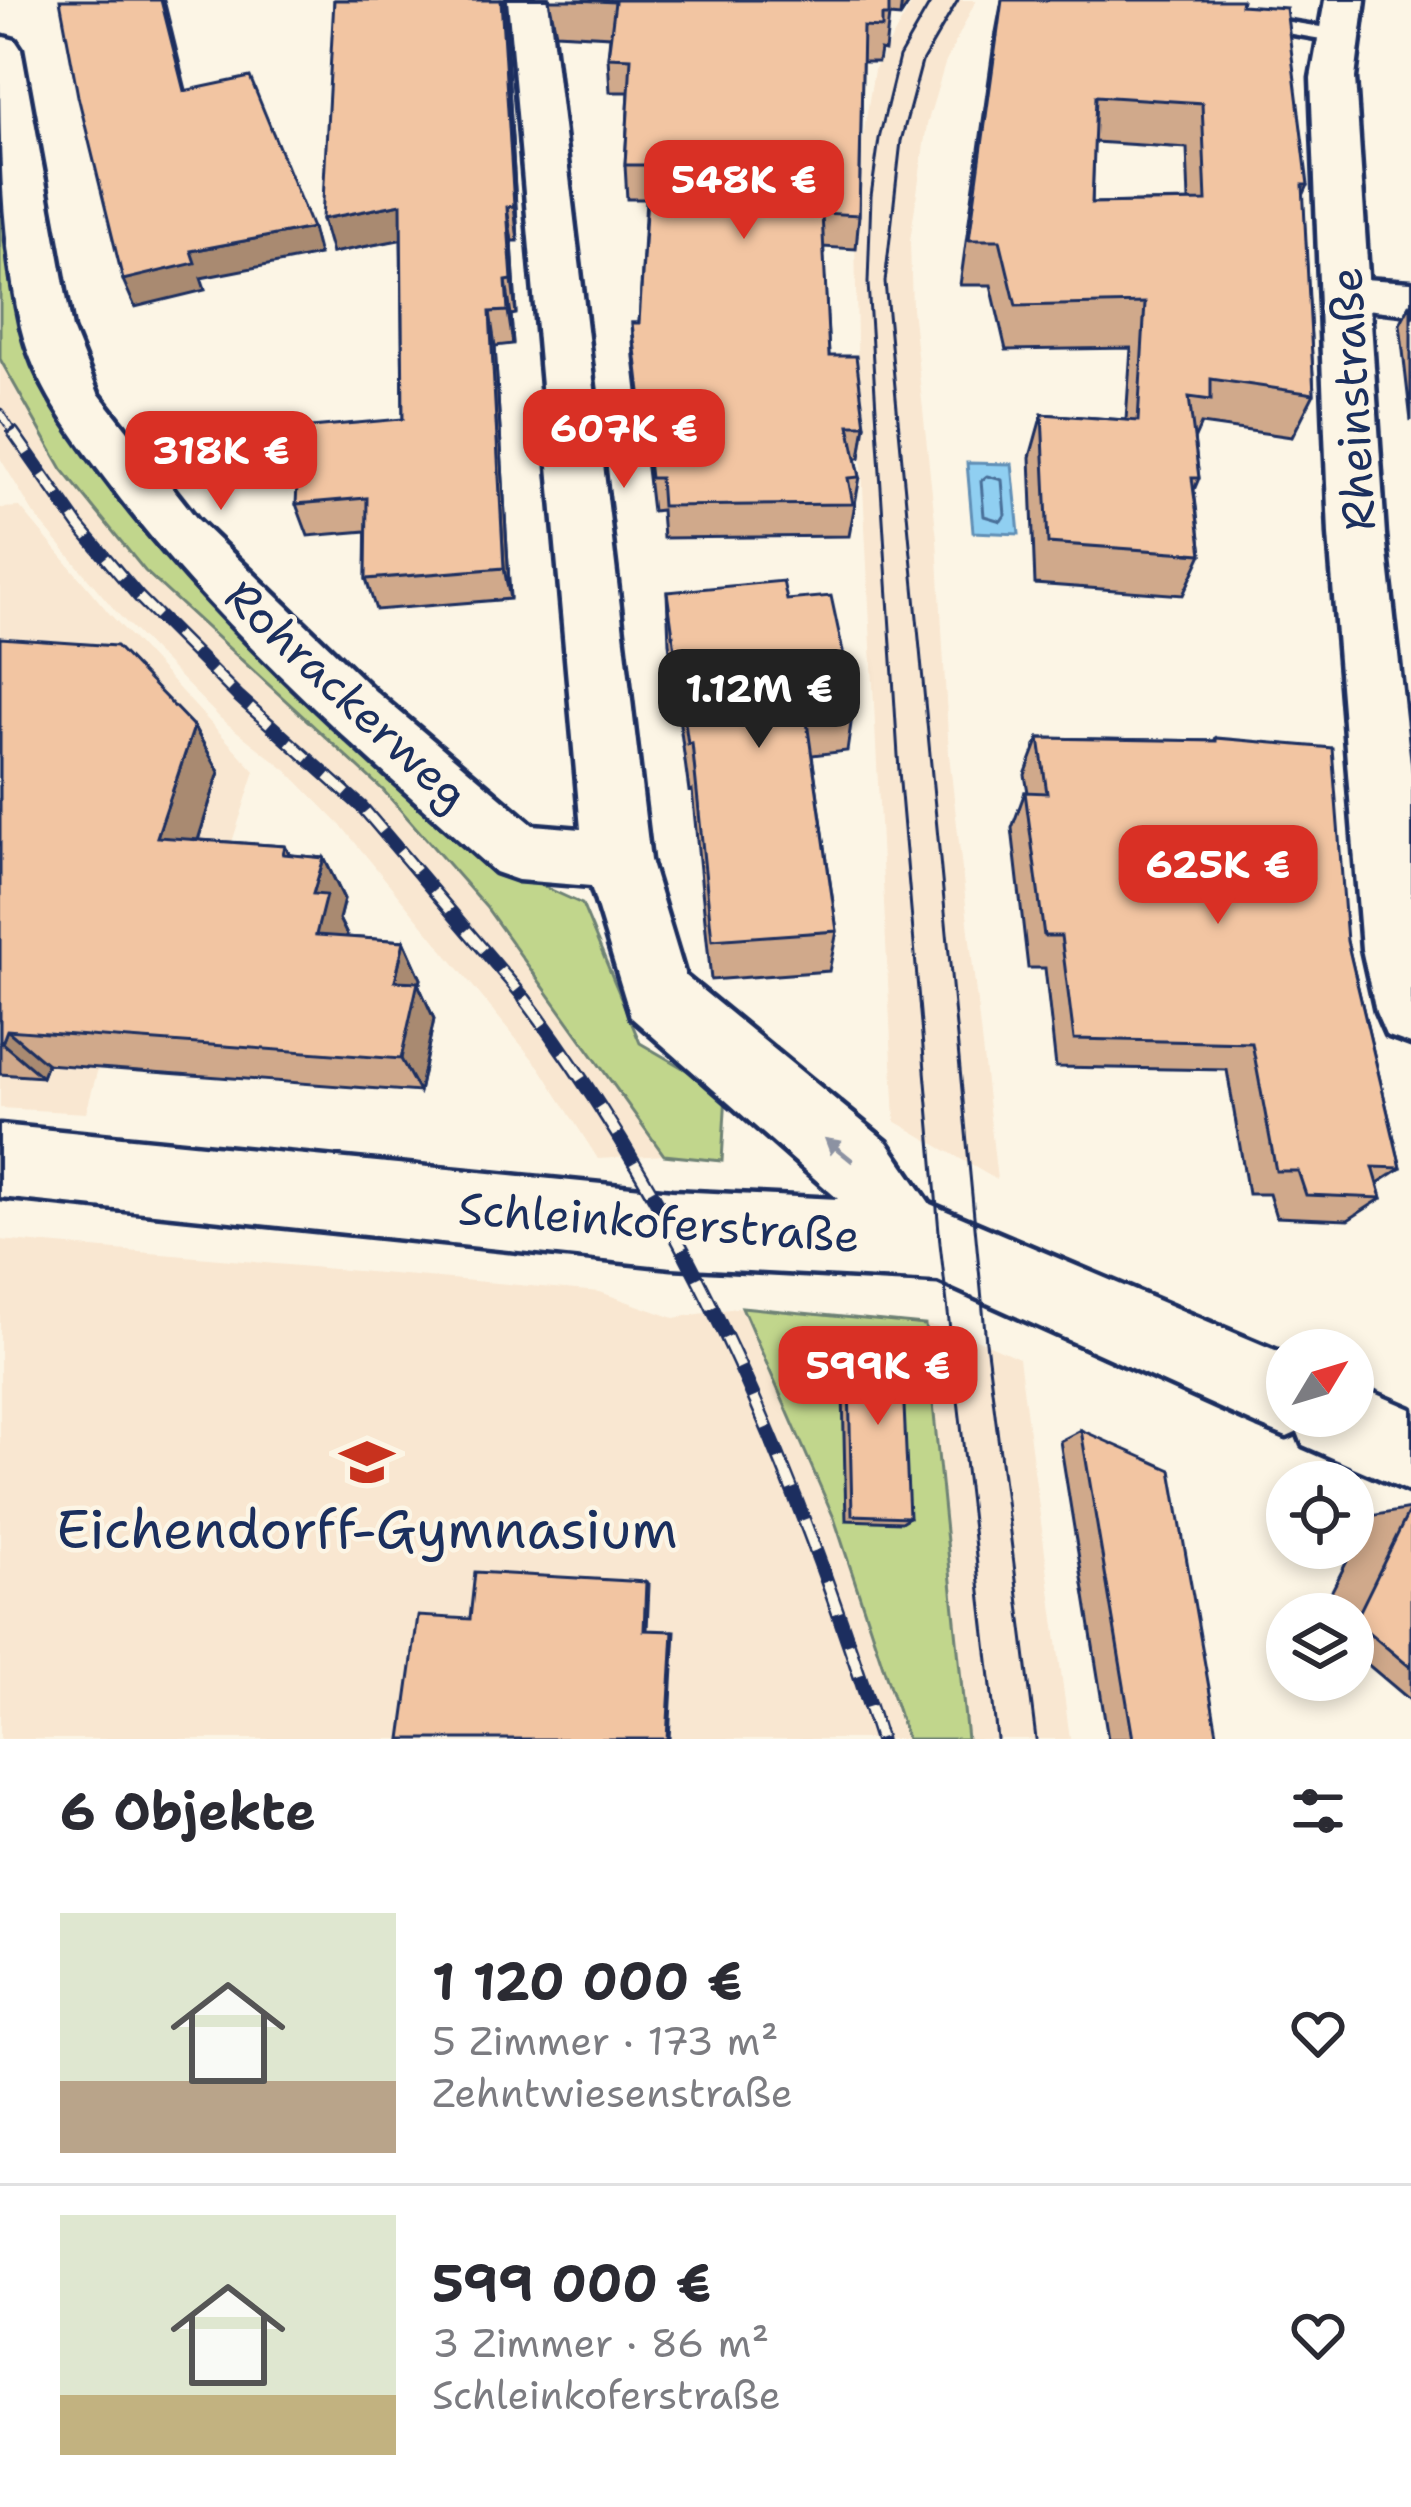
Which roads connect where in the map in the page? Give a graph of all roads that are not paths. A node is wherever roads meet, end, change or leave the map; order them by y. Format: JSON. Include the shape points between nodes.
{"nodes":[{"id":1,"x":528,"y":0,"type":"edge"},
{"id":2,"x":1228,"y":18,"type":"edge"},
{"id":3,"x":1342,"y":18,"type":"edge"},
{"id":4,"x":0,"y":49,"type":"edge"},
{"id":5,"x":1347,"y":294,"type":"junction"},
{"id":6,"x":1411,"y":298,"type":"edge"},
{"id":7,"x":616,"y":860,"type":"junction"},
{"id":8,"x":1411,"y":1012,"type":"edge"},
{"id":9,"x":0,"y":1162,"type":"edge"},
{"id":10,"x":910,"y":1241,"type":"junction"},
{"id":11,"x":1266,"y":1387,"type":"edge"},
{"id":12,"x":1374,"y":1435,"type":"edge"},
{"id":13,"x":1411,"y":1451,"type":"edge"}],
"edges":[{"from":1,"to":7,"type":"street"},
{"from":2,"to":3,"type":"lane"},
{"from":3,"to":5,"type":"street","name":"Rheinstraße","via":[[1333,78]]},
{"from":4,"to":7,"type":"street","name":"Rohrackerweg","via":[[47,329],[74,399],[177,534],[353,708],[518,852]]},
{"from":5,"to":6,"type":"street"},
{"from":5,"to":8,"type":"street","name":"Rheinstraße","via":[[1357,535],[1396,949]]},
{"from":10,"to":7,"type":"street","one_way":true,"via":[[861,1168],[656,995]]},
{"from":9,"to":10,"type":"street","name":"Schleinkoferstraße","via":[[672,1229]]},
{"from":10,"to":11,"type":"street","name":"Schleinkoferstraße","via":[[980,1258]]},
{"from":12,"to":13,"type":"street"}]}
